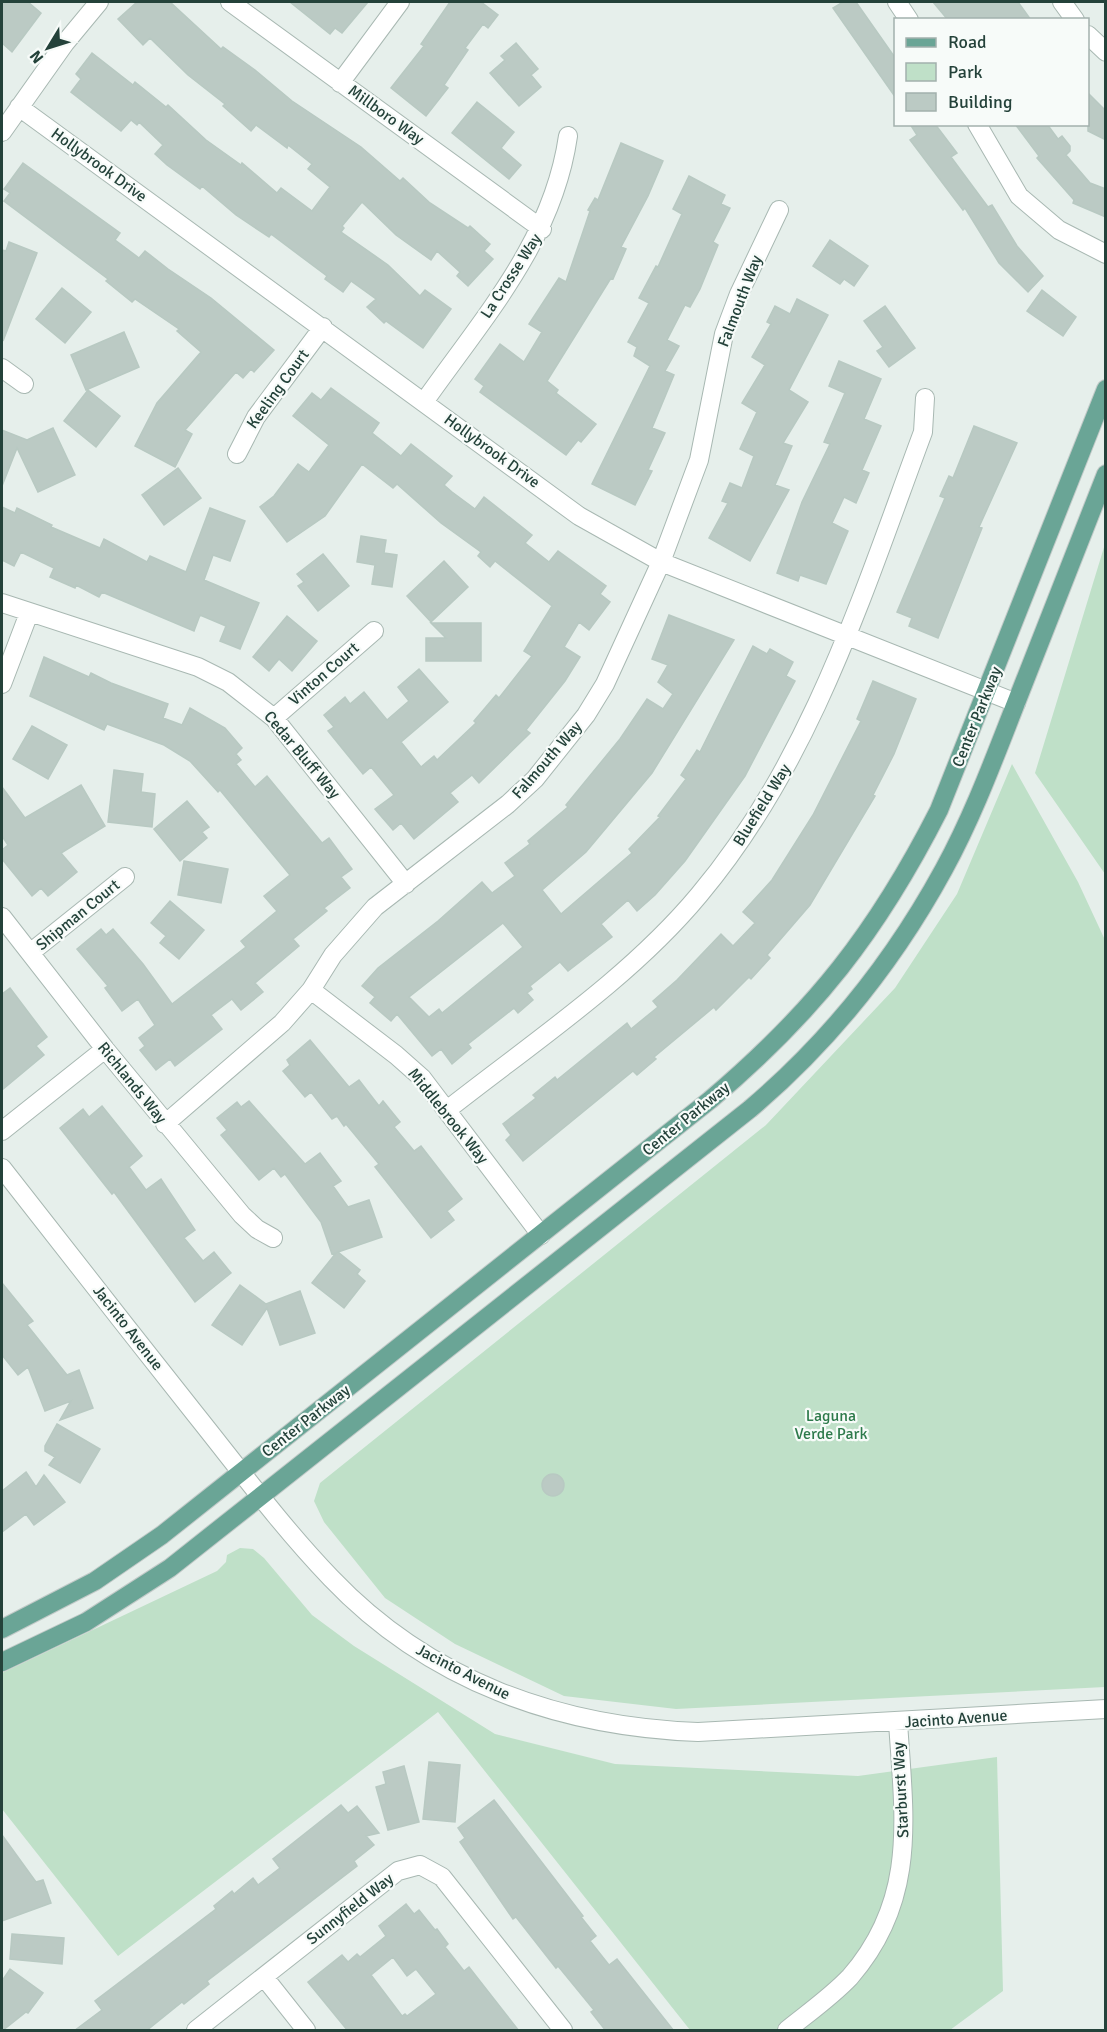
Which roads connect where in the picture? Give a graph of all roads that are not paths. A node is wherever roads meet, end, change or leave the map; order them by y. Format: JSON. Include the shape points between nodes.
{"nodes":[{"id":1,"x":99,"y":2,"type":"edge"},
{"id":2,"x":230,"y":2,"type":"edge"},
{"id":3,"x":400,"y":2,"type":"edge"},
{"id":4,"x":897,"y":2,"type":"edge"},
{"id":5,"x":1062,"y":2,"type":"edge"},
{"id":6,"x":908,"y":18,"type":"edge"},
{"id":7,"x":1074,"y":18,"type":"edge"},
{"id":8,"x":1089,"y":36,"type":"edge"},
{"id":9,"x":1106,"y":52,"type":"edge"},
{"id":10,"x":340,"y":82,"type":"junction"},
{"id":11,"x":19,"y":107,"type":"junction"},
{"id":12,"x":978,"y":126,"type":"edge"},
{"id":13,"x":2,"y":132,"type":"edge"},
{"id":14,"x":568,"y":136,"type":"dead end"},
{"id":15,"x":779,"y":210,"type":"dead end"},
{"id":16,"x":542,"y":229,"type":"junction"},
{"id":17,"x":1106,"y":254,"type":"edge"},
{"id":18,"x":323,"y":327,"type":"junction"},
{"id":19,"x":2,"y":368,"type":"edge"},
{"id":20,"x":24,"y":384,"type":"dead end"},
{"id":21,"x":1106,"y":389,"type":"edge"},
{"id":22,"x":925,"y":398,"type":"dead end"},
{"id":23,"x":424,"y":402,"type":"junction"},
{"id":24,"x":237,"y":454,"type":"dead end"},
{"id":25,"x":1106,"y":474,"type":"edge"},
{"id":26,"x":661,"y":562,"type":"junction"},
{"id":27,"x":2,"y":603,"type":"edge"},
{"id":28,"x":29,"y":613,"type":"junction"},
{"id":29,"x":374,"y":631,"type":"dead end"},
{"id":30,"x":847,"y":637,"type":"junction"},
{"id":31,"x":2,"y":684,"type":"edge"},
{"id":32,"x":987,"y":692,"type":"junction"},
{"id":33,"x":1016,"y":703,"type":"junction"},
{"id":34,"x":274,"y":718,"type":"junction"},
{"id":35,"x":125,"y":877,"type":"dead end"},
{"id":36,"x":406,"y":884,"type":"junction"},
{"id":37,"x":2,"y":917,"type":"edge"},
{"id":38,"x":30,"y":953,"type":"junction"},
{"id":39,"x":311,"y":990,"type":"junction"},
{"id":40,"x":105,"y":1049,"type":"junction"},
{"id":41,"x":447,"y":1110,"type":"junction"},
{"id":42,"x":165,"y":1124,"type":"junction"},
{"id":43,"x":2,"y":1131,"type":"edge"},
{"id":44,"x":2,"y":1168,"type":"edge"},
{"id":45,"x":541,"y":1235,"type":"junction"},
{"id":46,"x":273,"y":1238,"type":"dead end"},
{"id":47,"x":241,"y":1472,"type":"junction"},
{"id":48,"x":261,"y":1496,"type":"junction"},
{"id":49,"x":2,"y":1629,"type":"edge"},
{"id":50,"x":2,"y":1662,"type":"edge"},
{"id":51,"x":1106,"y":1709,"type":"edge"},
{"id":52,"x":898,"y":1722,"type":"junction"},
{"id":53,"x":264,"y":1977,"type":"junction"},
{"id":54,"x":196,"y":2031,"type":"edge"},
{"id":55,"x":306,"y":2031,"type":"edge"},
{"id":56,"x":563,"y":2031,"type":"edge"},
{"id":57,"x":787,"y":2031,"type":"edge"}],
"edges":[{"from":1,"to":11,"type":"street"},
{"from":2,"to":10,"type":"street","name":"Millboro Way"},
{"from":3,"to":10,"type":"street"},
{"from":4,"to":6,"type":"street"},
{"from":5,"to":7,"type":"street"},
{"from":8,"to":9,"type":"street"},
{"from":10,"to":16,"type":"street","name":"Millboro Way"},
{"from":11,"to":13,"type":"street"},
{"from":11,"to":18,"type":"street","name":"Hollybrook Drive"},
{"from":12,"to":17,"type":"street","via":[[1019,196],[1059,230]]},
{"from":14,"to":16,"type":"street","name":"La Crosse Way","via":[[555,195]]},
{"from":15,"to":26,"type":"street","name":"Falmouth Way","via":[[724,334],[699,460]]},
{"from":16,"to":23,"type":"street","name":"La Crosse Way"},
{"from":18,"to":23,"type":"street","name":"Hollybrook Drive"},
{"from":18,"to":24,"type":"street","name":"Keeling Court","via":[[256,417]]},
{"from":19,"to":20,"type":"street"},
{"from":21,"to":32,"type":"main road","name":"Center Parkway"},
{"from":22,"to":30,"type":"street","name":"Bluefield Way","via":[[923,432]]},
{"from":23,"to":26,"type":"street","name":"Hollybrook Drive","via":[[579,516]]},
{"from":25,"to":33,"type":"main road","name":"Center Parkway"},
{"from":26,"to":30,"type":"street","name":"Hollybrook Drive"},
{"from":26,"to":36,"type":"street","name":"Falmouth Way","via":[[605,684],[564,746],[508,804]]},
{"from":27,"to":28,"type":"street","name":"Cedar Bluff Way"},
{"from":28,"to":31,"type":"street"},
{"from":28,"to":34,"type":"street","name":"Cedar Bluff Way","via":[[198,667],[228,682]]},
{"from":29,"to":34,"type":"street","name":"Vinton Court"},
{"from":30,"to":32,"type":"street","name":"Hollybrook Drive"},
{"from":30,"to":41,"type":"street","name":"Bluefield Way","via":[[801,740],[771,795],[698,896],[618,975]]},
{"from":32,"to":33,"type":"street","name":"Hollybrook Drive"},
{"from":32,"to":45,"type":"main road","name":"Center Parkway","via":[[939,810],[883,912],[847,963],[768,1051]]},
{"from":33,"to":48,"type":"main road","name":"Center Parkway","via":[[977,802],[914,920],[850,1008],[796,1067],[750,1108]]},
{"from":34,"to":36,"type":"street","name":"Cedar Bluff Way"},
{"from":35,"to":38,"type":"street","name":"Shipman Court"},
{"from":36,"to":39,"type":"street","name":"Falmouth Way","via":[[355,928]]},
{"from":37,"to":38,"type":"street","name":"Richlands Way"},
{"from":38,"to":40,"type":"street","name":"Richlands Way"},
{"from":39,"to":41,"type":"street","name":"Middlebrook Way","via":[[396,1055],[422,1078]]},
{"from":39,"to":42,"type":"street","name":"Falmouth Way","via":[[282,1023]]},
{"from":40,"to":42,"type":"street","name":"Richlands Way"},
{"from":40,"to":43,"type":"street"},
{"from":41,"to":45,"type":"street","name":"Middlebrook Way"},
{"from":42,"to":46,"type":"street","name":"Richlands Way","via":[[242,1215]]},
{"from":44,"to":47,"type":"street","name":"Jacinto Avenue"},
{"from":45,"to":47,"type":"main road","name":"Center Parkway"},
{"from":47,"to":48,"type":"street","name":"Jacinto Avenue"},
{"from":47,"to":49,"type":"main road","name":"Center Parkway","via":[[130,1558]]},
{"from":48,"to":50,"type":"main road","name":"Center Parkway","via":[[132,1594],[86,1622]]},
{"from":48,"to":52,"type":"street","name":"Jacinto Avenue","via":[[332,1579],[399,1637],[436,1662],[532,1705],[609,1725],[654,1731]]},
{"from":51,"to":52,"type":"street","name":"Jacinto Avenue"},
{"from":52,"to":57,"type":"street","name":"Starburst Way","via":[[905,1831],[894,1897],[884,1923],[850,1976]]},
{"from":53,"to":54,"type":"street","name":"Sunnyfield Way"},
{"from":53,"to":55,"type":"street"},
{"from":53,"to":56,"type":"street","name":"Sunnyfield Way","via":[[398,1871],[420,1865],[442,1877]]}]}
